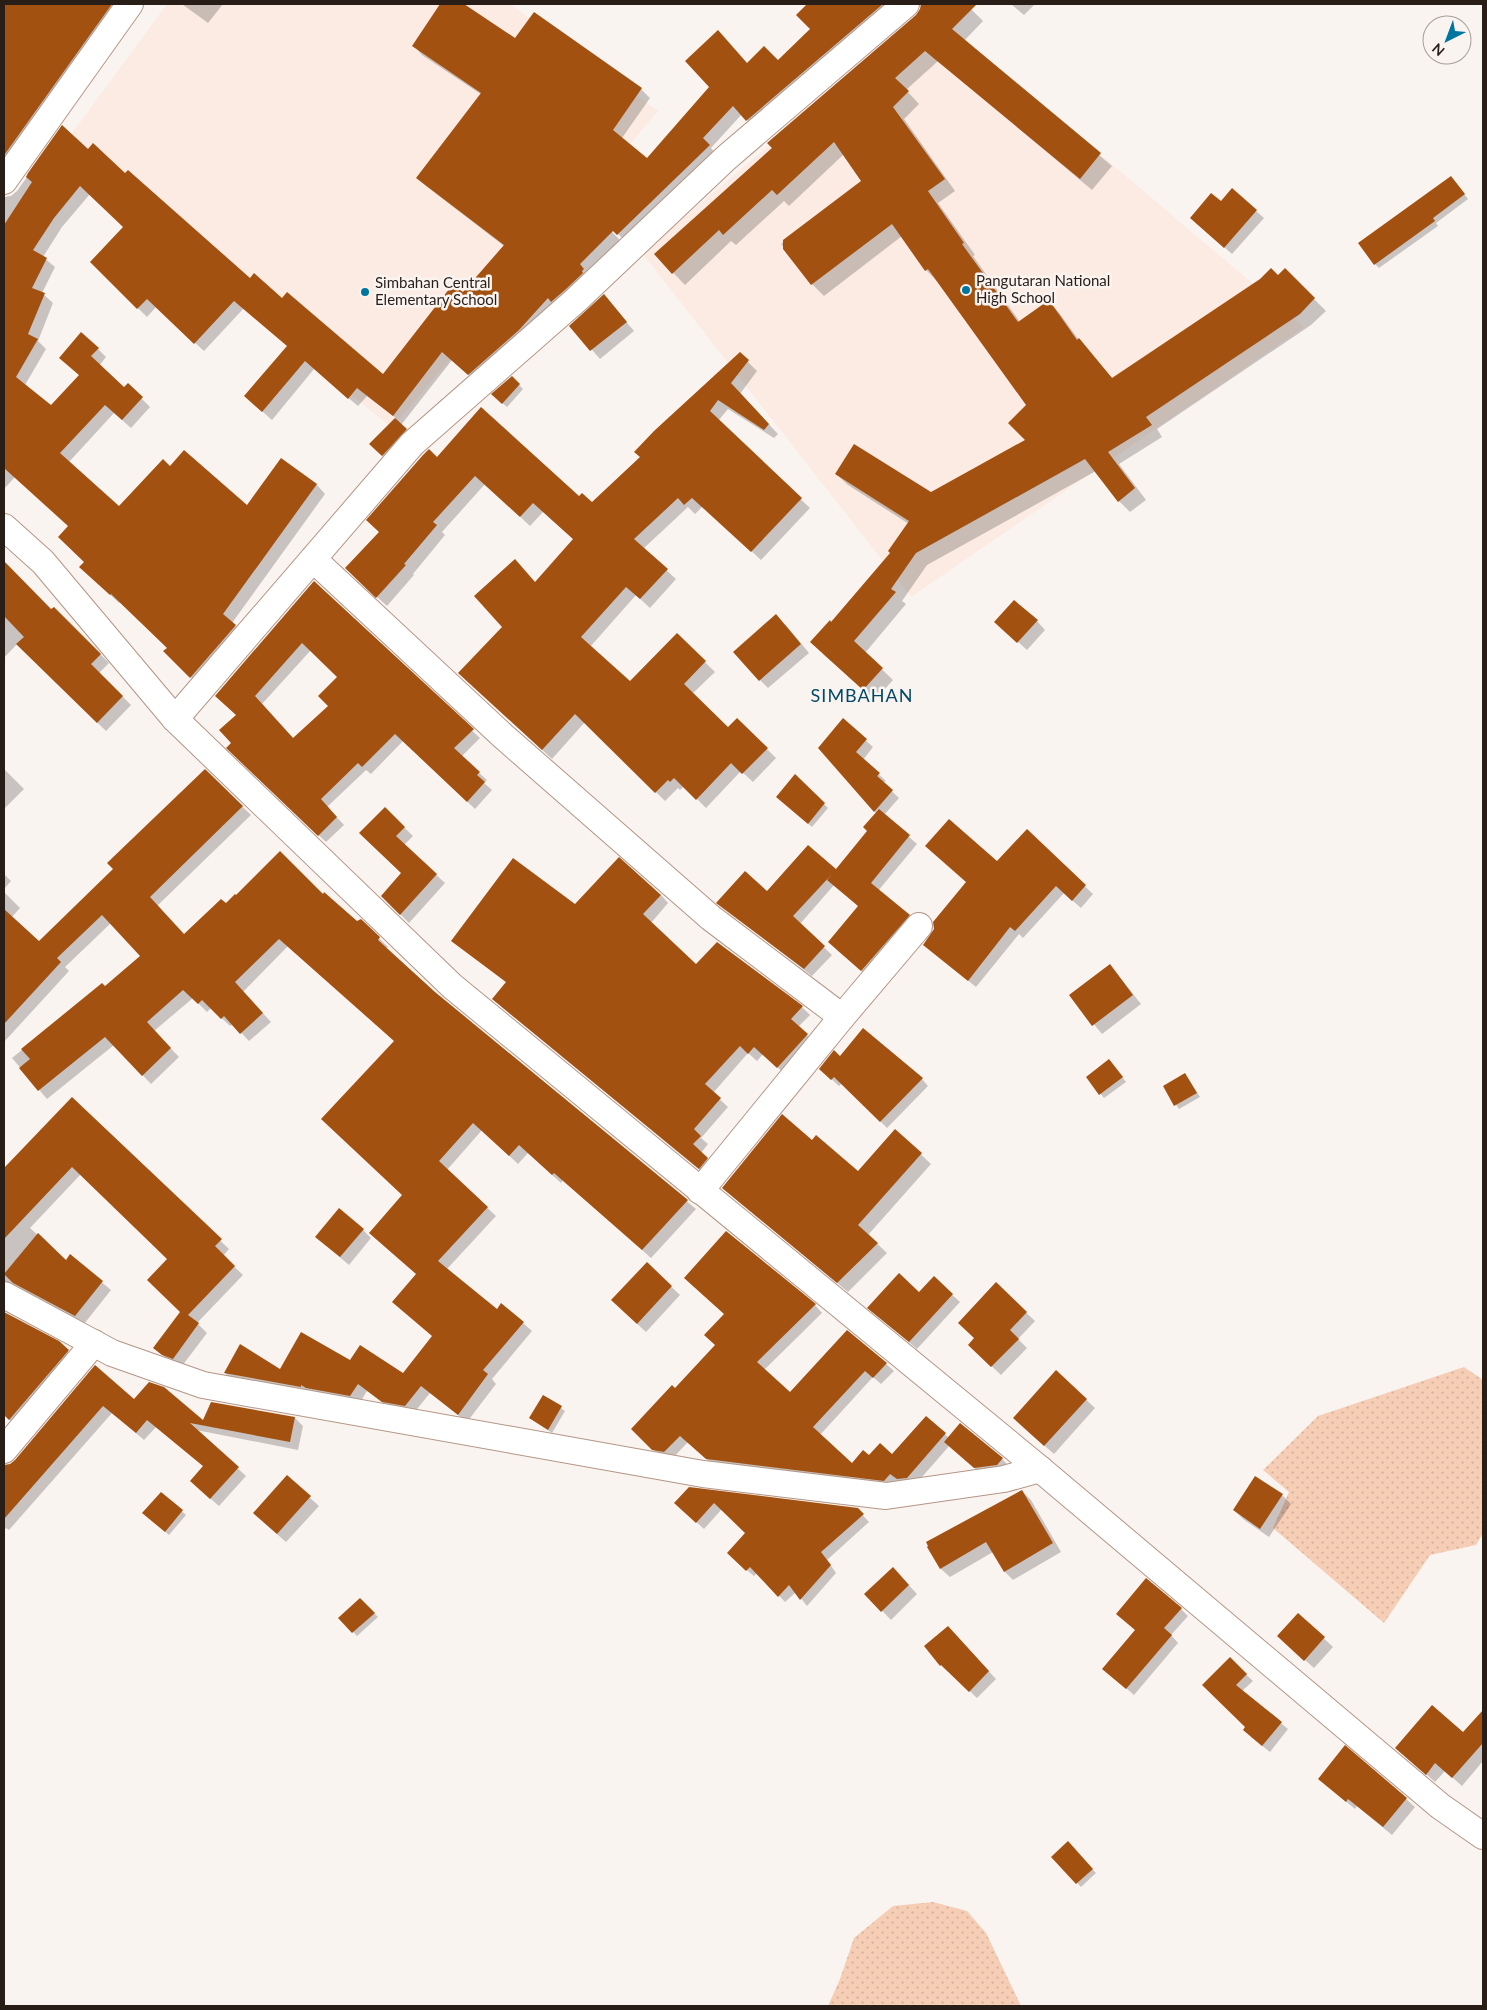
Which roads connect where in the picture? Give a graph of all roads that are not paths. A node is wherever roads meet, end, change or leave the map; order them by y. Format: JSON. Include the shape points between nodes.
{"nodes":[{"id":1,"x":130,"y":4,"type":"edge"},
{"id":2,"x":906,"y":4,"type":"edge"},
{"id":3,"x":4,"y":181,"type":"edge"},
{"id":4,"x":4,"y":527,"type":"edge"},
{"id":5,"x":313,"y":559,"type":"junction"},
{"id":6,"x":175,"y":719,"type":"junction"},
{"id":7,"x":919,"y":926,"type":"dead end"},
{"id":8,"x":842,"y":1017,"type":"junction"},
{"id":9,"x":700,"y":1191,"type":"junction"},
{"id":10,"x":4,"y":1295,"type":"edge"},
{"id":11,"x":94,"y":1343,"type":"junction"},
{"id":12,"x":4,"y":1450,"type":"edge"},
{"id":13,"x":1040,"y":1469,"type":"junction"},
{"id":14,"x":1483,"y":1836,"type":"edge"}],
"edges":[{"from":1,"to":3,"type":"street"},
{"from":2,"to":5,"type":"street","via":[[726,158],[576,300],[412,444]]},
{"from":4,"to":6,"type":"street","via":[[43,562]]},
{"from":5,"to":6,"type":"street"},
{"from":5,"to":8,"type":"street","via":[[503,736],[711,918]]},
{"from":6,"to":9,"type":"street","via":[[452,986]]},
{"from":7,"to":8,"type":"street"},
{"from":8,"to":9,"type":"street"},
{"from":9,"to":13,"type":"street"},
{"from":10,"to":11,"type":"street"},
{"from":11,"to":12,"type":"street"},
{"from":11,"to":13,"type":"street","via":[[112,1353],[203,1385],[703,1474],[886,1496],[1004,1479]]},
{"from":13,"to":14,"type":"street","via":[[1440,1806]]}]}
